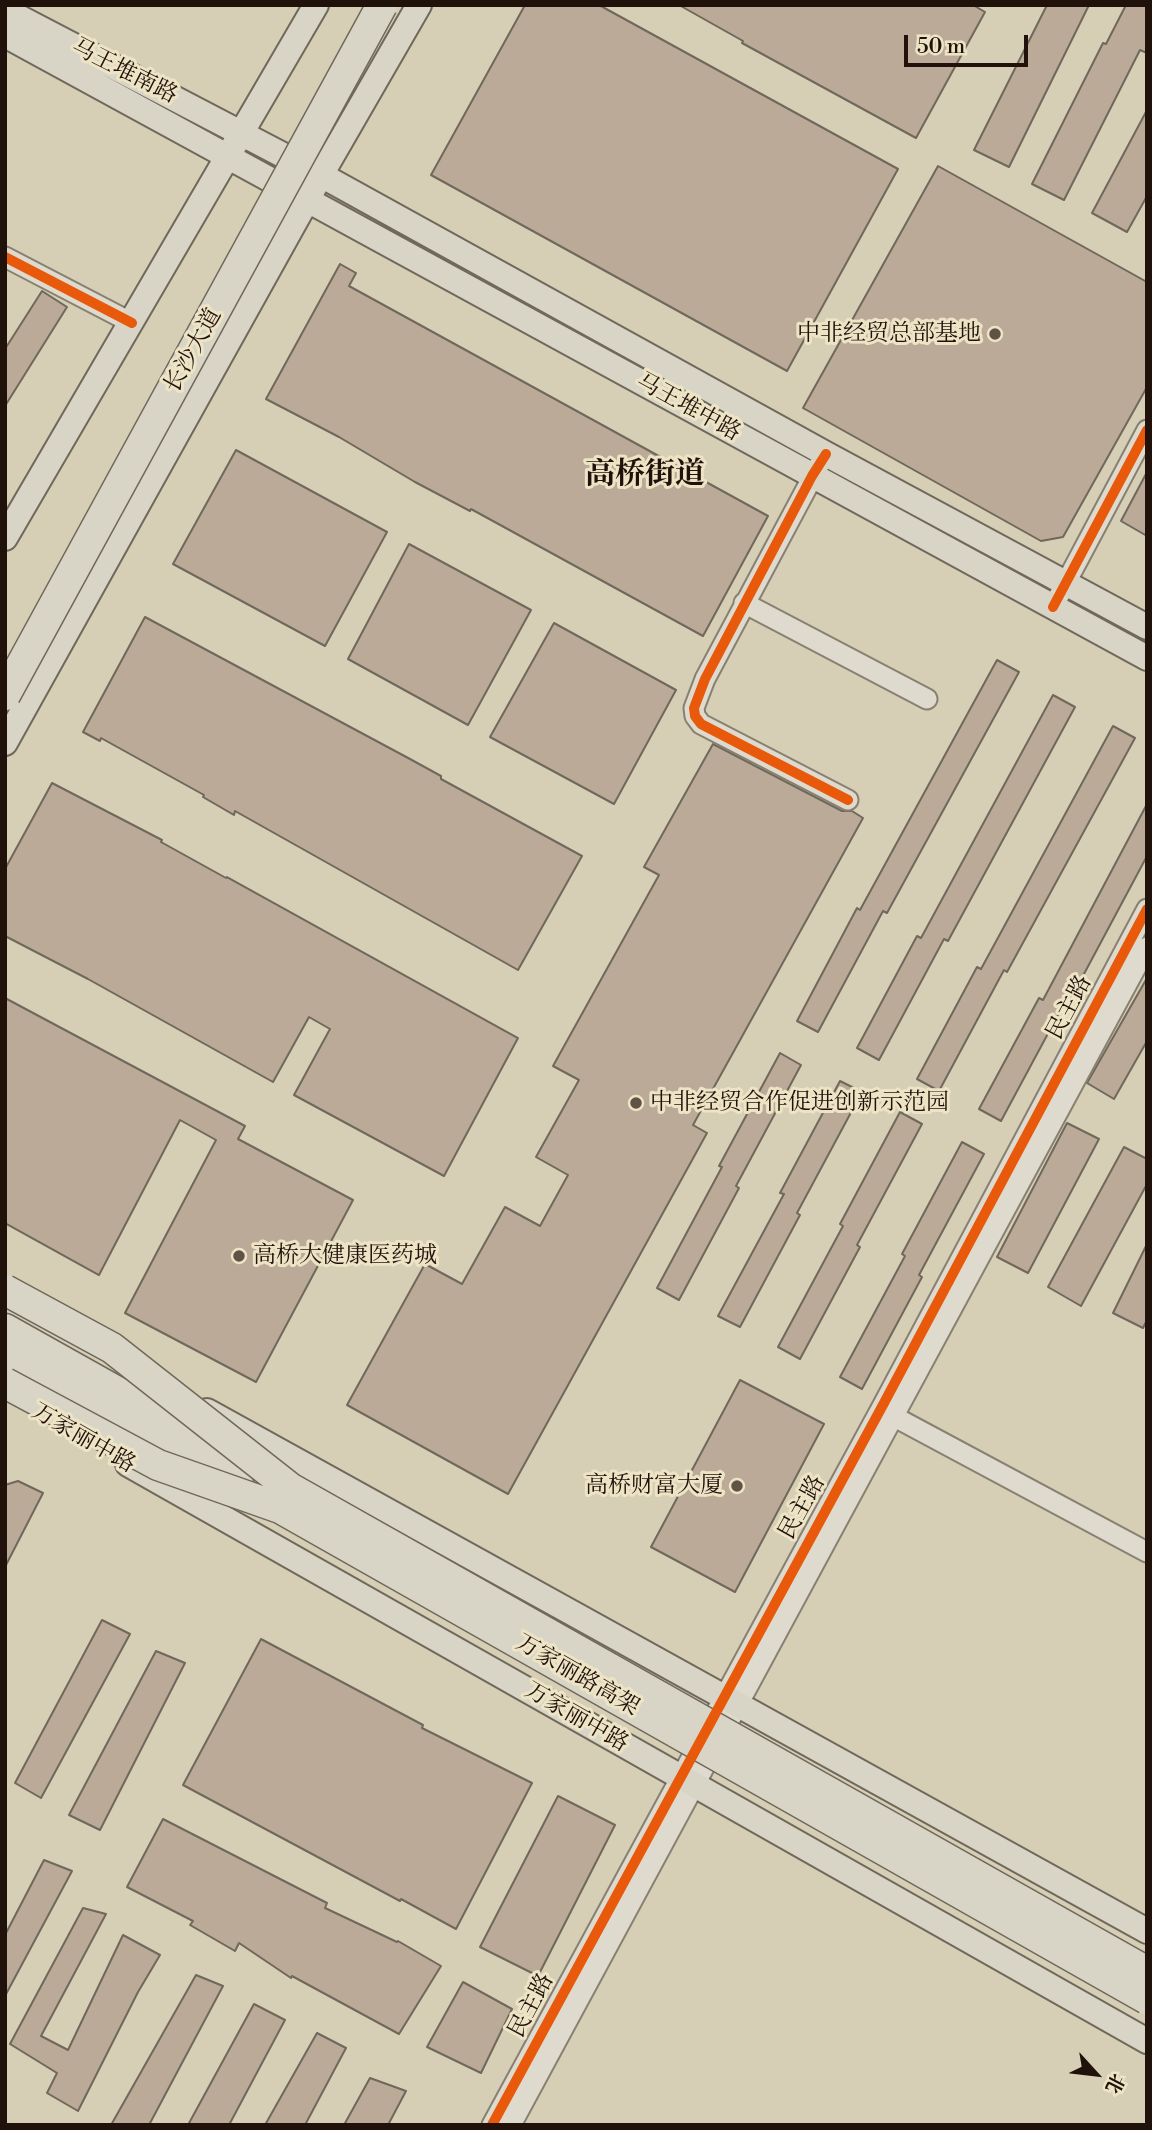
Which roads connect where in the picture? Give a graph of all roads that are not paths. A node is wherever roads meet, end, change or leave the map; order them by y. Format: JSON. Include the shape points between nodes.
{"nodes":[{"id":1,"x":316,"y":5,"type":"edge"},
{"id":2,"x":363,"y":5,"type":"edge"},
{"id":3,"x":382,"y":5,"type":"edge"},
{"id":4,"x":419,"y":5,"type":"edge"},
{"id":5,"x":5,"y":10,"type":"edge"},
{"id":6,"x":5,"y":34,"type":"edge"},
{"id":7,"x":243,"y":133,"type":"junction"},
{"id":8,"x":230,"y":156,"type":"junction"},
{"id":9,"x":321,"y":175,"type":"junction"},
{"id":10,"x":309,"y":199,"type":"junction"},
{"id":11,"x":5,"y":257,"type":"edge"},
{"id":12,"x":132,"y":323,"type":"junction"},
{"id":13,"x":1147,"y":430,"type":"edge"},
{"id":14,"x":826,"y":454,"type":"junction"},
{"id":15,"x":812,"y":476,"type":"junction"},
{"id":16,"x":8,"y":525,"type":"edge"},
{"id":17,"x":1065,"y":583,"type":"junction"},
{"id":18,"x":744,"y":603,"type":"junction"},
{"id":19,"x":1053,"y":607,"type":"junction"},
{"id":20,"x":1147,"y":627,"type":"edge"},
{"id":21,"x":5,"y":656,"type":"edge"},
{"id":22,"x":1147,"y":658,"type":"edge"},
{"id":23,"x":5,"y":695,"type":"edge"},
{"id":24,"x":927,"y":699,"type":"dead end"},
{"id":25,"x":5,"y":743,"type":"edge"},
{"id":26,"x":848,"y":800,"type":"dead end"},
{"id":27,"x":1147,"y":909,"type":"edge"},
{"id":28,"x":1147,"y":947,"type":"edge"},
{"id":29,"x":5,"y":1290,"type":"edge"},
{"id":30,"x":5,"y":1300,"type":"edge"},
{"id":31,"x":5,"y":1329,"type":"edge"},
{"id":32,"x":5,"y":1355,"type":"edge"},
{"id":33,"x":5,"y":1383,"type":"edge"},
{"id":34,"x":5,"y":1395,"type":"edge"},
{"id":35,"x":894,"y":1416,"type":"junction"},
{"id":36,"x":285,"y":1498,"type":"junction"},
{"id":37,"x":1147,"y":1552,"type":"edge"},
{"id":38,"x":730,"y":1701,"type":"junction"},
{"id":39,"x":687,"y":1781,"type":"junction"},
{"id":40,"x":1147,"y":1931,"type":"edge"},
{"id":41,"x":1147,"y":1972,"type":"edge"},
{"id":42,"x":1147,"y":1998,"type":"edge"},
{"id":43,"x":1147,"y":2041,"type":"edge"},
{"id":44,"x":492,"y":2125,"type":"edge"},
{"id":45,"x":512,"y":2125,"type":"edge"}],
"edges":[{"from":1,"to":7,"type":"main road"},
{"from":2,"to":21,"type":"highway","name":"长沙大道"},
{"from":3,"to":23,"type":"highway","name":"长沙大道","bridge":true},
{"from":4,"to":9,"type":"main road"},
{"from":5,"to":7,"type":"main road","name":"马王堆南路"},
{"from":6,"to":8,"type":"main road","name":"马王堆南路"},
{"from":7,"to":8,"type":"main road"},
{"from":7,"to":9,"type":"main road","name":"马王堆中路"},
{"from":8,"to":10,"type":"main road","name":"马王堆中路"},
{"from":8,"to":12,"type":"main road"},
{"from":9,"to":10,"type":"main road"},
{"from":9,"to":14,"type":"main road","name":"马王堆中路"},
{"from":10,"to":15,"type":"main road","name":"马王堆中路"},
{"from":10,"to":25,"type":"main road"},
{"from":11,"to":12,"type":"street"},
{"from":12,"to":16,"type":"main road","via":[[28,502]]},
{"from":13,"to":17,"type":"street"},
{"from":14,"to":15,"type":"street"},
{"from":14,"to":17,"type":"main road","name":"马王堆中路"},
{"from":15,"to":18,"type":"street"},
{"from":15,"to":19,"type":"main road","name":"马王堆中路"},
{"from":17,"to":19,"type":"street"},
{"from":17,"to":20,"type":"main road","name":"马王堆中路"},
{"from":18,"to":24,"type":"street"},
{"from":18,"to":26,"type":"street","via":[[698,692],[695,716],[701,724]]},
{"from":19,"to":22,"type":"main road","name":"马王堆中路"},
{"from":27,"to":38,"type":"street","name":"民主路"},
{"from":28,"to":35,"type":"street","name":"民主路"},
{"from":29,"to":36,"type":"highway","bridge":true,"via":[[112,1348]]},
{"from":30,"to":38,"type":"main road"},
{"from":31,"to":36,"type":"highway","name":"万家丽路高架","bridge":true},
{"from":32,"to":36,"type":"highway","name":"万家丽路高架","bridge":true},
{"from":33,"to":36,"type":"highway","bridge":true,"via":[[158,1465]]},
{"from":34,"to":39,"type":"main road","name":"万家丽中路"},
{"from":35,"to":37,"type":"street"},
{"from":35,"to":38,"type":"street","name":"民主路"},
{"from":36,"to":41,"type":"highway","name":"万家丽路高架","bridge":true},
{"from":36,"to":42,"type":"highway","name":"万家丽路高架","bridge":true},
{"from":38,"to":39,"type":"street","name":"民主路"},
{"from":38,"to":40,"type":"main road"},
{"from":39,"to":43,"type":"main road","name":"万家丽中路"},
{"from":39,"to":44,"type":"street","name":"民主路"},
{"from":39,"to":45,"type":"street","name":"民主路"}]}
